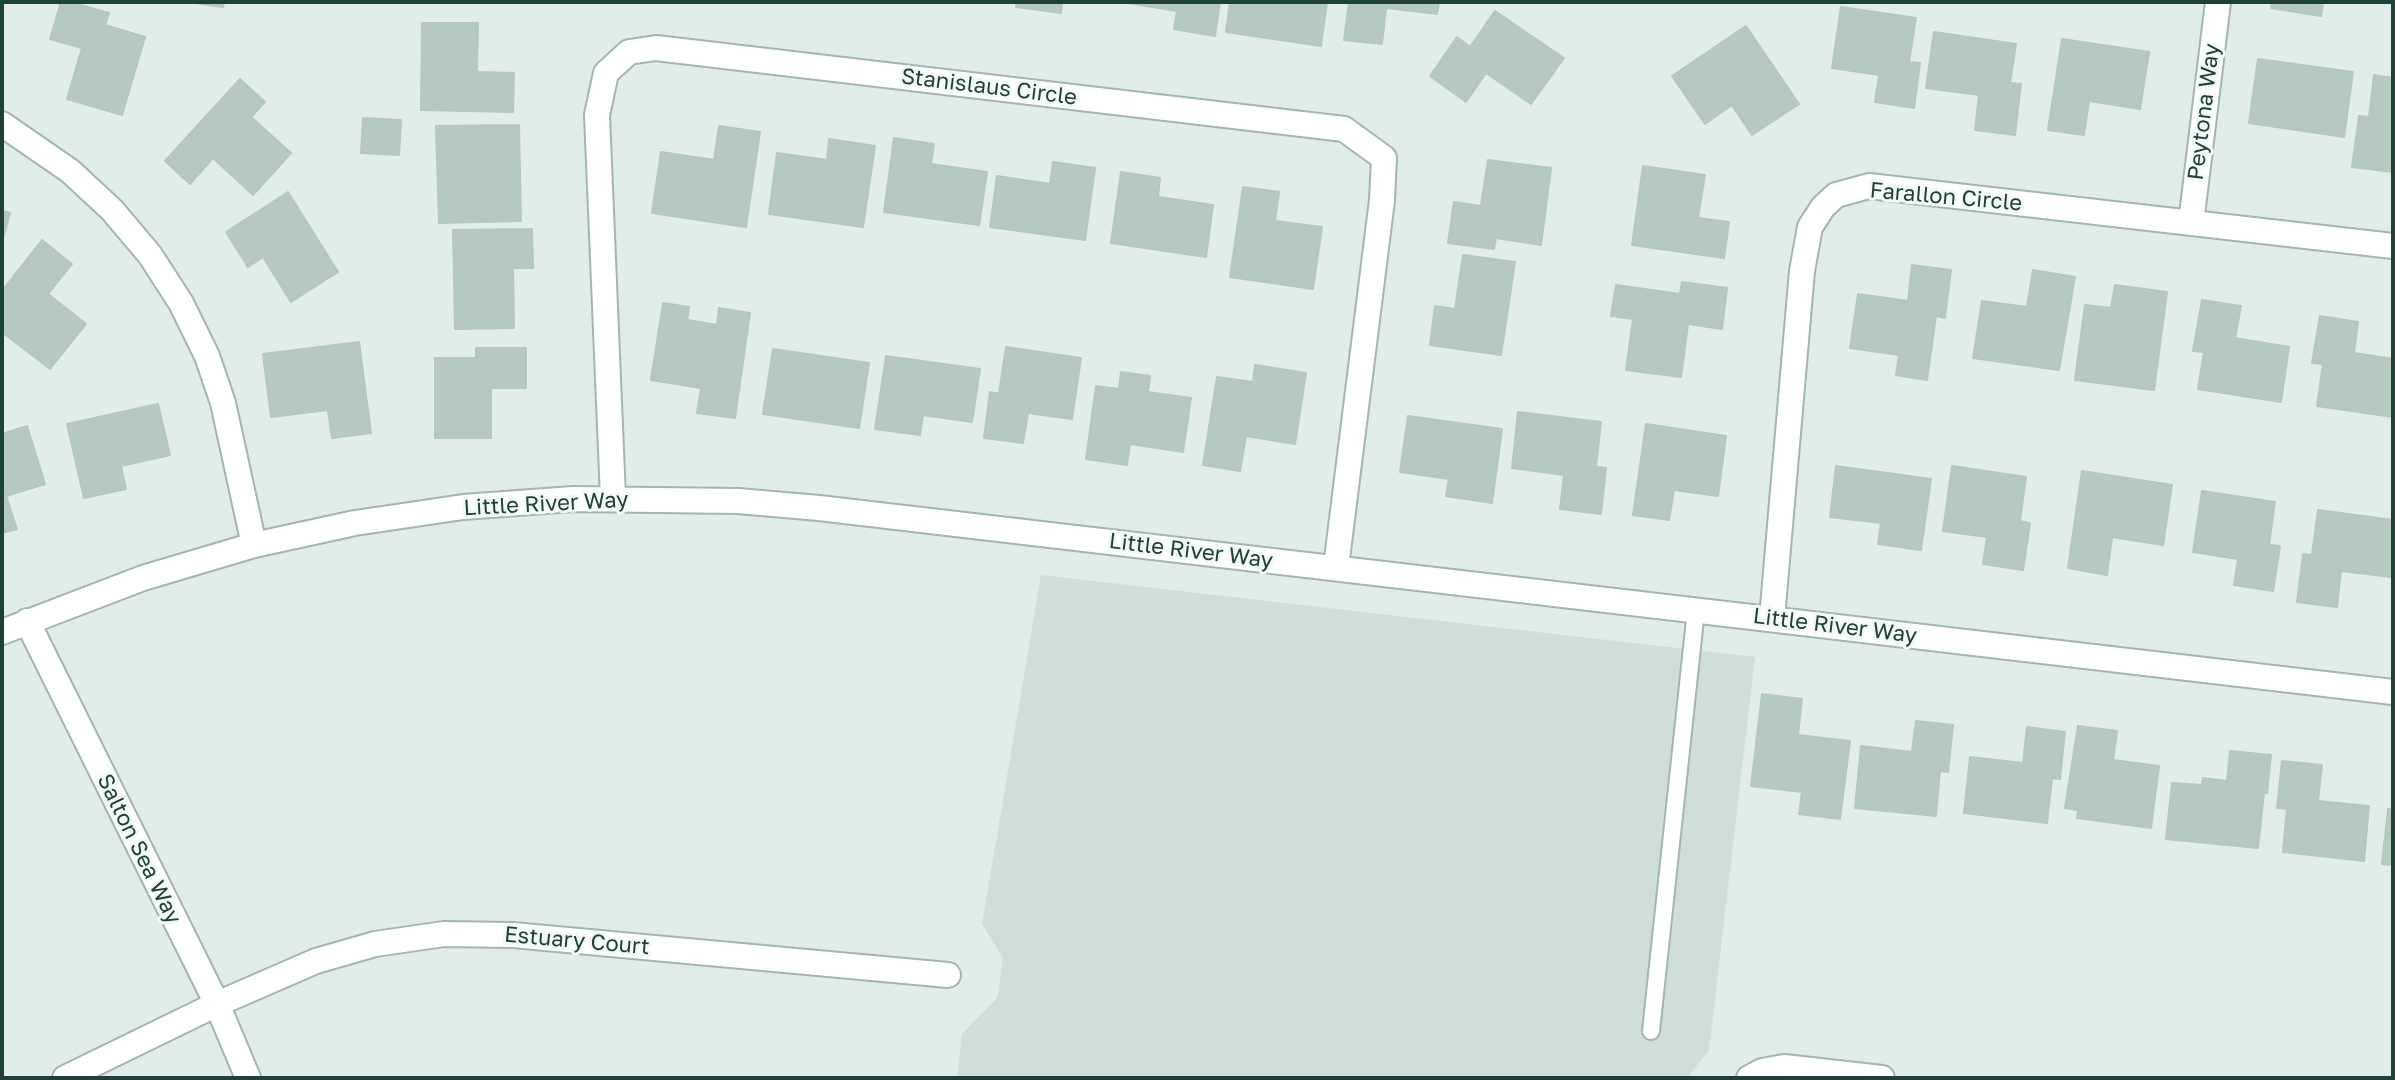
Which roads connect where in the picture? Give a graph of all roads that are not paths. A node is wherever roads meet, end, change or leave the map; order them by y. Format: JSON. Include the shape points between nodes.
{"nodes":[{"id":1,"x":2218,"y":2,"type":"edge"},
{"id":2,"x":2,"y":124,"type":"edge"},
{"id":3,"x":2191,"y":223,"type":"junction"},
{"id":4,"x":2393,"y":246,"type":"edge"},
{"id":5,"x":613,"y":498,"type":"junction"},
{"id":6,"x":254,"y":545,"type":"junction"},
{"id":7,"x":1336,"y":567,"type":"junction"},
{"id":8,"x":1696,"y":610,"type":"junction"},
{"id":9,"x":1772,"y":618,"type":"junction"},
{"id":10,"x":27,"y":621,"type":"junction"},
{"id":11,"x":2,"y":632,"type":"edge"},
{"id":12,"x":2393,"y":692,"type":"edge"},
{"id":13,"x":948,"y":975,"type":"dead end"},
{"id":14,"x":217,"y":1004,"type":"junction"},
{"id":15,"x":1651,"y":1031,"type":"dead end"},
{"id":16,"x":65,"y":1078,"type":"edge"},
{"id":17,"x":248,"y":1078,"type":"edge"},
{"id":18,"x":1749,"y":1078,"type":"edge"},
{"id":19,"x":1882,"y":1078,"type":"edge"}],
"edges":[{"from":1,"to":3,"type":"street","name":"Peytona Way"},
{"from":2,"to":6,"type":"street","via":[[70,171],[112,210],[181,303],[223,403]]},
{"from":3,"to":4,"type":"street","name":"Farallon Circle"},
{"from":3,"to":9,"type":"street","name":"Farallon Circle","via":[[1869,186],[1836,195],[1823,207],[1810,227],[1802,271]]},
{"from":5,"to":6,"type":"street","name":"Little River Way","via":[[463,507]]},
{"from":5,"to":7,"type":"street","name":"Little River Way","via":[[819,508]]},
{"from":5,"to":7,"type":"street","name":"Stanislaus Circle","via":[[597,115],[606,73],[629,52],[656,48],[1344,129],[1384,158]]},
{"from":6,"to":10,"type":"street","name":"Little River Way"},
{"from":7,"to":8,"type":"street","name":"Little River Way"},
{"from":8,"to":9,"type":"street","name":"Little River Way"},
{"from":8,"to":15,"type":"lane"},
{"from":9,"to":12,"type":"street","name":"Little River Way"},
{"from":10,"to":11,"type":"street","name":"Little River Way"},
{"from":10,"to":14,"type":"street","name":"Salton Sea Way"},
{"from":13,"to":14,"type":"street","name":"Estuary Court","via":[[513,935],[444,934],[375,944],[316,961]]},
{"from":14,"to":16,"type":"street","name":"Estuary Court"},
{"from":14,"to":17,"type":"street","name":"Salton Sea Way"},
{"from":18,"to":19,"type":"street","via":[[1784,1067]]}]}
